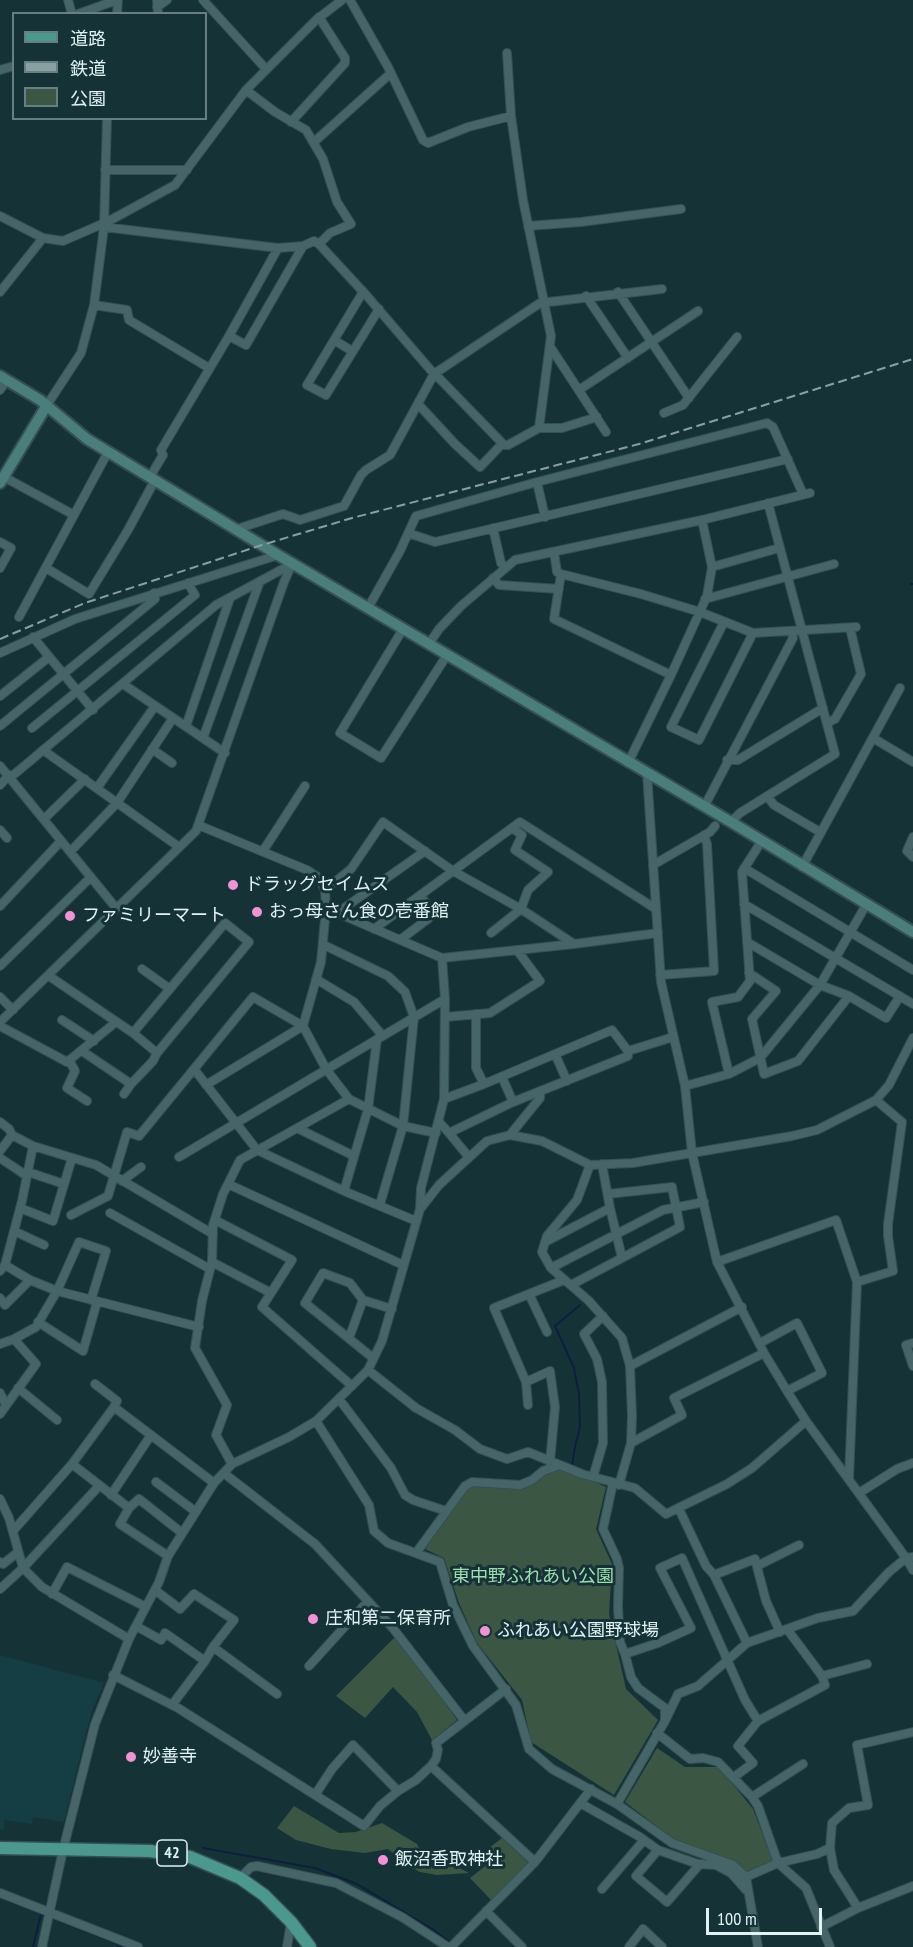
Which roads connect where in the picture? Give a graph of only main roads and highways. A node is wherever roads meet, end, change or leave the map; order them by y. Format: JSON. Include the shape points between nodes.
{"nodes":[{"id":1,"x":0,"y":1848,"type":"edge"},
{"id":2,"x":310,"y":1947,"type":"edge"}],
"edges":[{"from":1,"to":2,"type":"main road","number":"42","via":[[168,1853],[209,1864],[240,1878],[264,1895]]}]}
